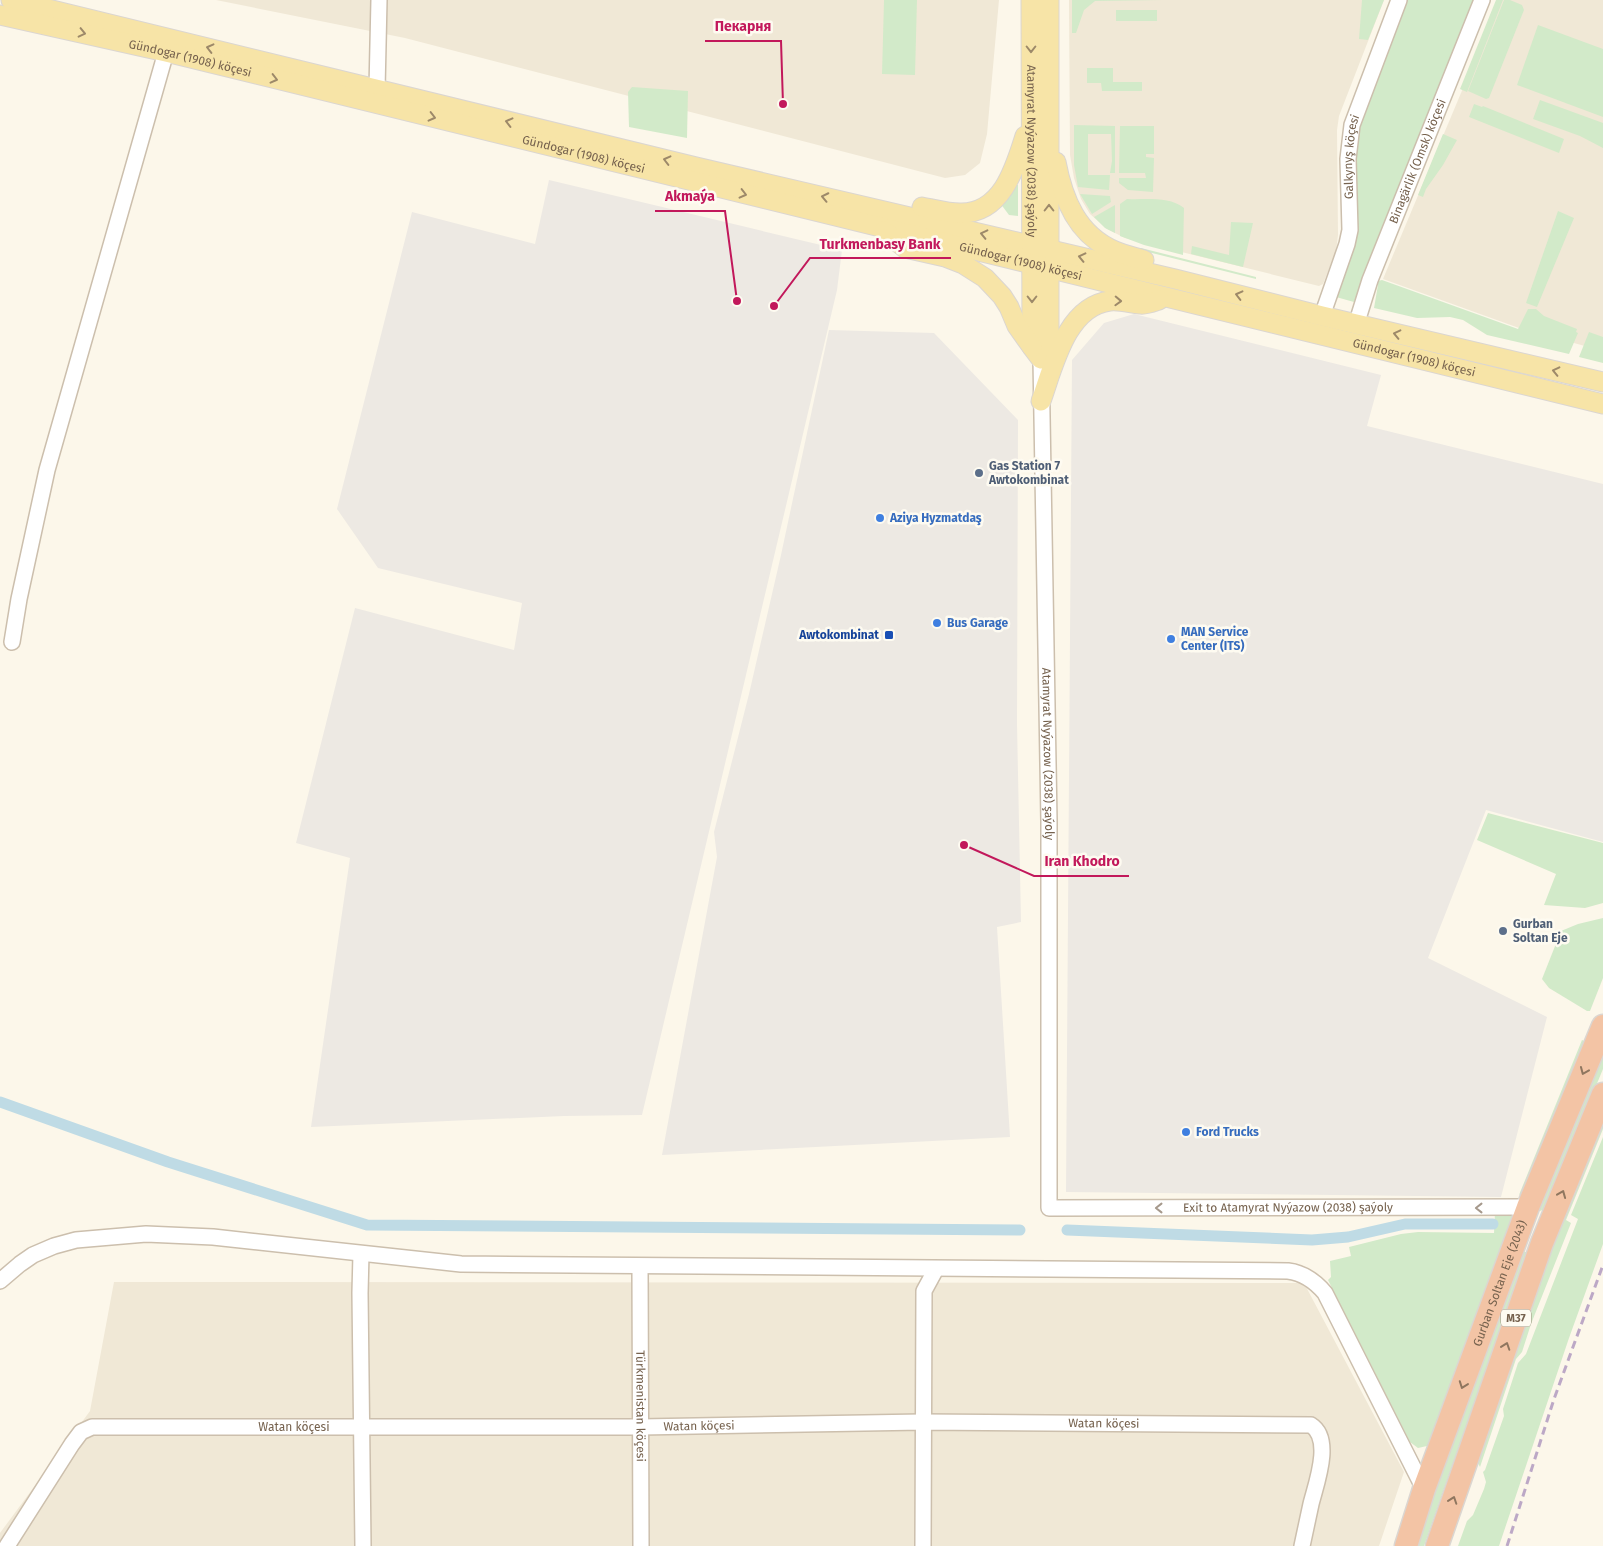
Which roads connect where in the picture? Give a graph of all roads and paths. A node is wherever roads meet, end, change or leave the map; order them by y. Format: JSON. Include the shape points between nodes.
{"nodes":[{"id":1,"x":11,"y":0,"type":"edge"},
{"id":2,"x":379,"y":0,"type":"edge"},
{"id":3,"x":1031,"y":0,"type":"edge"},
{"id":4,"x":1049,"y":0,"type":"edge"},
{"id":5,"x":1399,"y":0,"type":"edge"},
{"id":6,"x":1482,"y":0,"type":"edge"},
{"id":7,"x":51,"y":12,"type":"edge"},
{"id":8,"x":0,"y":15,"type":"edge"},
{"id":9,"x":166,"y":52,"type":"junction"},
{"id":10,"x":375,"y":96,"type":"junction"},
{"id":11,"x":1040,"y":120,"type":"junction"},
{"id":12,"x":880,"y":218,"type":"junction"},
{"id":13,"x":1040,"y":247,"type":"junction"},
{"id":14,"x":1040,"y":266,"type":"junction"},
{"id":15,"x":1175,"y":279,"type":"junction"},
{"id":16,"x":1170,"y":298,"type":"junction"},
{"id":17,"x":1322,"y":316,"type":"junction"},
{"id":18,"x":1356,"y":325,"type":"junction"},
{"id":19,"x":1349,"y":343,"type":"junction"},
{"id":20,"x":1036,"y":353,"type":"junction"},
{"id":21,"x":1603,"y":382,"type":"edge"},
{"id":22,"x":1041,"y":401,"type":"junction"},
{"id":23,"x":1603,"y":404,"type":"edge"},
{"id":24,"x":12,"y":642,"type":"dead end"},
{"id":25,"x":1603,"y":1026,"type":"edge"},
{"id":26,"x":1603,"y":1094,"type":"edge"},
{"id":27,"x":1528,"y":1207,"type":"junction"},
{"id":28,"x":1049,"y":1208,"type":"joint"},
{"id":29,"x":361,"y":1254,"type":"junction"},
{"id":30,"x":640,"y":1267,"type":"junction"},
{"id":31,"x":936,"y":1269,"type":"junction"},
{"id":32,"x":0,"y":1281,"type":"edge"},
{"id":33,"x":922,"y":1422,"type":"junction"},
{"id":34,"x":641,"y":1426,"type":"junction"},
{"id":35,"x":362,"y":1427,"type":"junction"},
{"id":36,"x":1424,"y":1489,"type":"junction"},
{"id":37,"x":7,"y":1546,"type":"edge"},
{"id":38,"x":363,"y":1546,"type":"edge"},
{"id":39,"x":641,"y":1546,"type":"edge"},
{"id":40,"x":923,"y":1546,"type":"edge"},
{"id":41,"x":1302,"y":1546,"type":"edge"},
{"id":42,"x":1406,"y":1546,"type":"edge"},
{"id":43,"x":1437,"y":1546,"type":"edge"}],
"edges":[{"from":1,"to":7,"type":"main road","name":"Gündogar (1908) köçesi"},
{"from":2,"to":10,"type":"street"},
{"from":3,"to":11,"type":"main road","name":"Atamyrat Nyýazow (2038) şaýoly","one_way":true},
{"from":4,"to":11,"type":"main road","name":"Atamyrat Nyýazow (2038) şaýoly"},
{"from":5,"to":17,"type":"street","name":"Galkynyş köçesi","via":[[1352,125],[1348,159],[1350,230]]},
{"from":6,"to":18,"type":"street","name":"Binagärlik (Omsk) köçesi","via":[[1370,280]]},
{"from":7,"to":8,"type":"main road","name":"Gündogar (1908) köçesi"},
{"from":7,"to":9,"type":"main road","name":"Gündogar (1908) köçesi","one_way":true},
{"from":10,"to":7,"type":"main road","name":"Gündogar (1908) köçesi","one_way":true},
{"from":9,"to":10,"type":"main road","name":"Gündogar (1908) köçesi","one_way":true},
{"from":9,"to":24,"type":"street","via":[[47,470]]},
{"from":10,"to":12,"type":"main road","name":"Gündogar (1908) köçesi","via":[[773,186]]},
{"from":11,"to":12,"type":"main road","via":[[1009,181],[1001,193],[985,206],[962,213],[914,205]]},
{"from":11,"to":13,"type":"main road","name":"Atamyrat Nyýazow (2038) şaýoly"},
{"from":11,"to":15,"type":"main road","via":[[1060,182],[1082,227],[1114,250],[1151,263]]},
{"from":13,"to":12,"type":"main road","name":"Gündogar (1908) köçesi","one_way":true},
{"from":12,"to":14,"type":"main road","name":"Gündogar (1908) köçesi"},
{"from":12,"to":20,"type":"main road","via":[[905,248],[945,257],[985,278],[1010,307],[1017,326]]},
{"from":13,"to":14,"type":"main road","name":"Atamyrat Nyýazow (2038) şaýoly"},
{"from":15,"to":13,"type":"main road","name":"Gündogar (1908) köçesi","one_way":true},
{"from":14,"to":16,"type":"main road","name":"Gündogar (1908) köçesi"},
{"from":14,"to":20,"type":"main road","name":"Atamyrat Nyýazow (2038) şaýoly"},
{"from":17,"to":15,"type":"main road","name":"Gündogar (1908) köçesi","one_way":true},
{"from":16,"to":19,"type":"main road","name":"Gündogar (1908) köçesi"},
{"from":22,"to":16,"type":"main road","one_way":true,"via":[[1067,333],[1091,307],[1108,301],[1142,304]]},
{"from":17,"to":18,"type":"main road","name":"Gündogar (1908) köçesi"},
{"from":18,"to":19,"type":"main road"},
{"from":21,"to":18,"type":"main road","name":"Gündogar (1908) köçesi","one_way":true},
{"from":19,"to":23,"type":"main road","name":"Gündogar (1908) köçesi"},
{"from":20,"to":22,"type":"street","name":"Atamyrat Nyýazow (2038) şaýoly"},
{"from":22,"to":28,"type":"street","name":"Atamyrat Nyýazow (2038) şaýoly","via":[[1050,821]]},
{"from":25,"to":27,"type":"highway","name":"Gurban Soltan Eje (2043)","number":"M37","one_way":true},
{"from":43,"to":26,"type":"highway","name":"Gurban Soltan Eje (2043)","number":"M37","one_way":true,"via":[[1542,1242]]},
{"from":27,"to":28,"type":"street","name":"Exit to Atamyrat Nyýazow (2038) şaýoly","one_way":true},
{"from":27,"to":36,"type":"highway","name":"Gurban Soltan Eje (2043)","number":"M37","one_way":true},
{"from":29,"to":30,"type":"street","via":[[462,1264]]},
{"from":29,"to":32,"type":"street","via":[[213,1237],[146,1234],[99,1237],[54,1246],[33,1255]]},
{"from":29,"to":35,"type":"street"},
{"from":30,"to":31,"type":"street"},
{"from":30,"to":34,"type":"street","name":"Türkmenistan köçesi"},
{"from":31,"to":33,"type":"street","via":[[924,1291]]},
{"from":31,"to":36,"type":"street","via":[[1288,1271],[1305,1276],[1326,1294]]},
{"from":33,"to":34,"type":"street","name":"Watan köçesi"},
{"from":33,"to":40,"type":"street"},
{"from":33,"to":41,"type":"street","name":"Watan köçesi","via":[[1310,1425],[1318,1431],[1322,1452]]},
{"from":34,"to":35,"type":"street","name":"Watan köçesi"},
{"from":34,"to":39,"type":"street","name":"Türkmenistan köçesi"},
{"from":35,"to":37,"type":"street","name":"Watan köçesi","via":[[92,1427],[81,1432]]},
{"from":35,"to":38,"type":"street"},
{"from":36,"to":42,"type":"highway","name":"Gurban Soltan Eje (2043)","number":"M37"}]}
